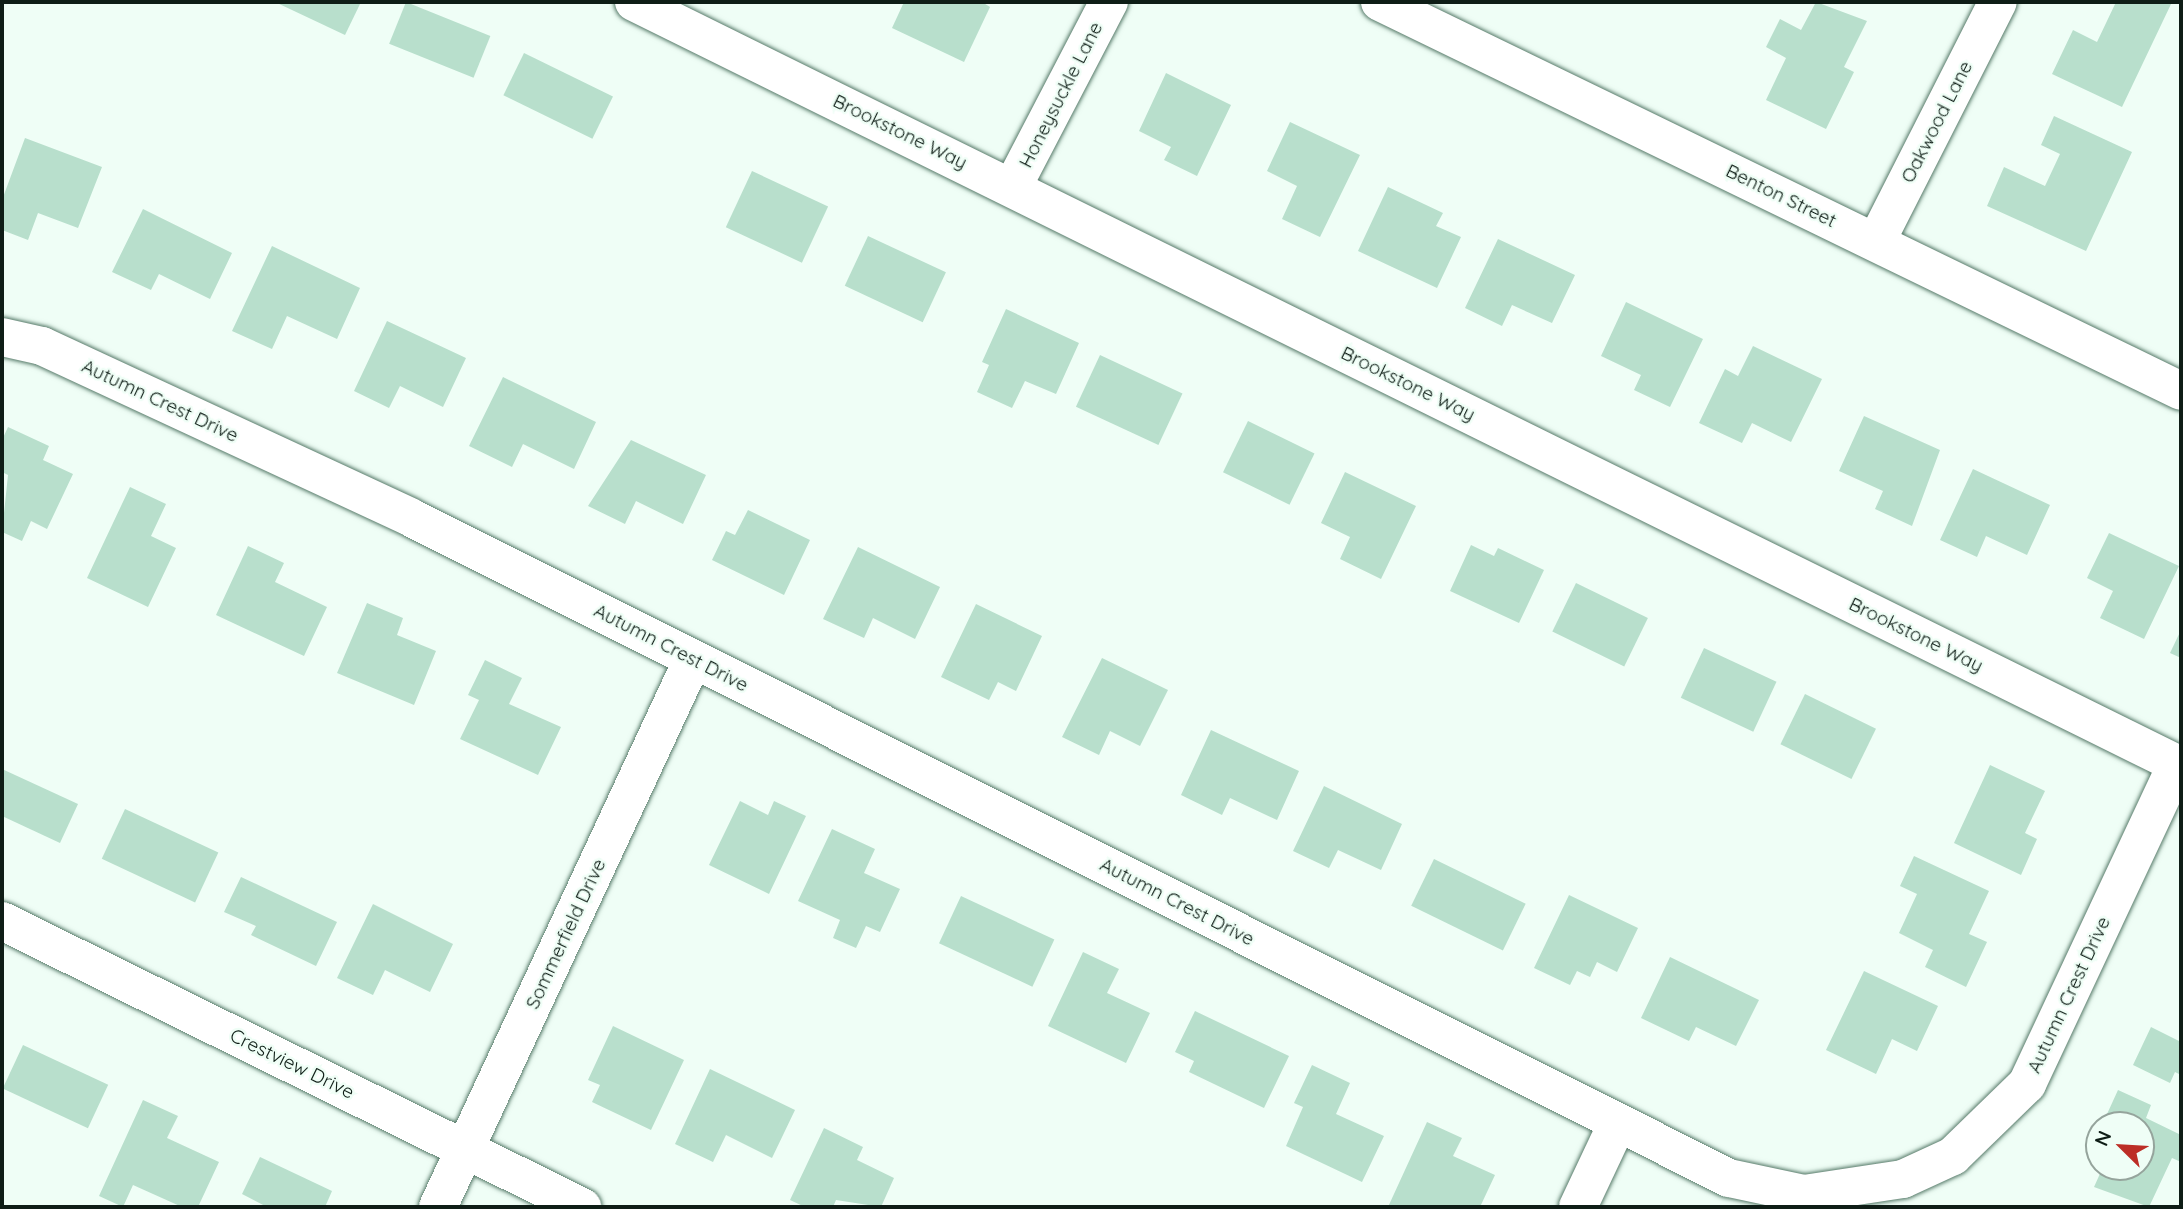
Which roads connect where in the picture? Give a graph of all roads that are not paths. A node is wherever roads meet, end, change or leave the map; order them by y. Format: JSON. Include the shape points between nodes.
{"nodes":[{"id":1,"x":634,"y":2,"type":"edge"},
{"id":2,"x":1109,"y":2,"type":"edge"},
{"id":3,"x":1380,"y":2,"type":"edge"},
{"id":4,"x":1998,"y":2,"type":"edge"},
{"id":5,"x":1013,"y":188,"type":"junction"},
{"id":6,"x":1876,"y":242,"type":"junction"},
{"id":7,"x":2,"y":337,"type":"edge"},
{"id":8,"x":2181,"y":391,"type":"edge"},
{"id":9,"x":693,"y":659,"type":"junction"},
{"id":10,"x":2179,"y":765,"type":"edge"},
{"id":11,"x":2,"y":921,"type":"edge"},
{"id":12,"x":1618,"y":1124,"type":"junction"},
{"id":13,"x":467,"y":1149,"type":"junction"},
{"id":14,"x":438,"y":1207,"type":"edge"},
{"id":15,"x":582,"y":1207,"type":"edge"},
{"id":16,"x":1578,"y":1207,"type":"edge"}],
"edges":[{"from":1,"to":5,"type":"street","name":"Brookstone Way"},
{"from":2,"to":5,"type":"street","name":"Honeysuckle Lane"},
{"from":3,"to":6,"type":"street","name":"Benton Street"},
{"from":4,"to":6,"type":"street","name":"Oakwood Lane"},
{"from":5,"to":10,"type":"street","name":"Brookstone Way"},
{"from":6,"to":8,"type":"street","name":"Benton Street"},
{"from":7,"to":9,"type":"street","name":"Autumn Crest Drive","via":[[42,346],[397,511]]},
{"from":9,"to":12,"type":"street","name":"Autumn Crest Drive"},
{"from":9,"to":13,"type":"street","name":"Sommerfield Drive"},
{"from":10,"to":12,"type":"street","name":"Autumn Crest Drive","via":[[2027,1084],[1953,1156],[1903,1180],[1804,1194],[1730,1178]]},
{"from":11,"to":13,"type":"street","name":"Crestview Drive"},
{"from":12,"to":16,"type":"street"},
{"from":13,"to":14,"type":"street","name":"Sommerfield Drive"},
{"from":13,"to":15,"type":"street","name":"Crestview Drive"}]}
